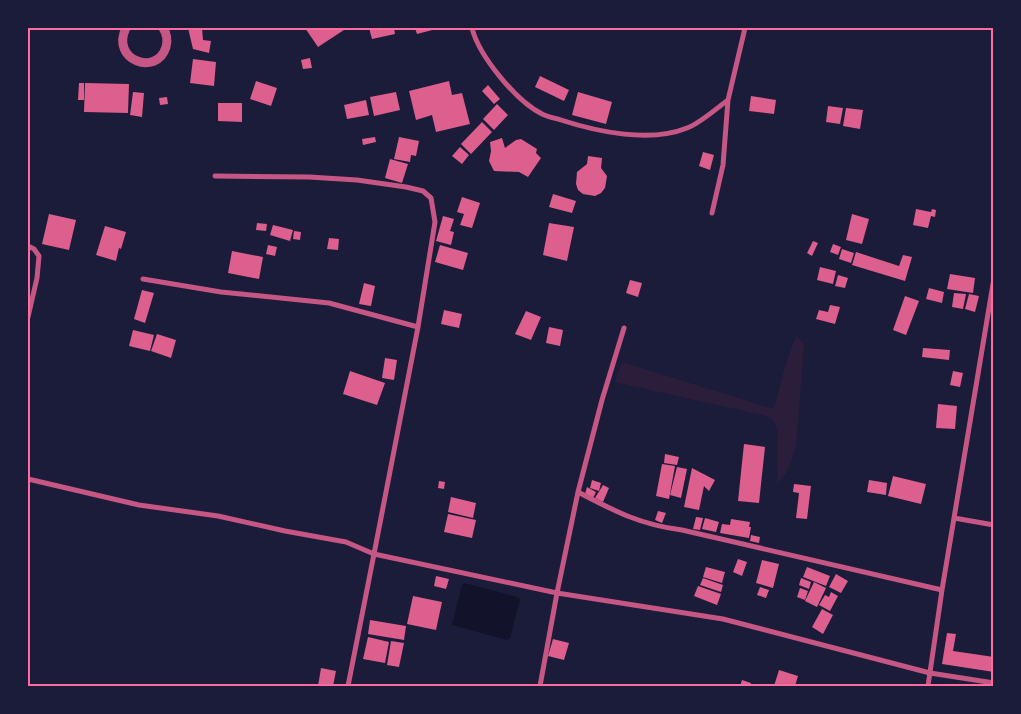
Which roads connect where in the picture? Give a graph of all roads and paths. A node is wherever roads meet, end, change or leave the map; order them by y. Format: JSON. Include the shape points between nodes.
{"nodes":[{"id":1,"x":126,"y":28,"type":"edge"},
{"id":2,"x":163,"y":28,"type":"edge"},
{"id":3,"x":472,"y":28,"type":"edge"},
{"id":4,"x":744,"y":28,"type":"edge"},
{"id":5,"x":728,"y":100,"type":"junction"},
{"id":6,"x":215,"y":176,"type":"dead end"},
{"id":7,"x":712,"y":212,"type":"dead end"},
{"id":8,"x":28,"y":246,"type":"edge"},
{"id":9,"x":994,"y":278,"type":"edge"},
{"id":10,"x":143,"y":279,"type":"dead end"},
{"id":11,"x":28,"y":317,"type":"edge"},
{"id":12,"x":418,"y":327,"type":"junction"},
{"id":13,"x":624,"y":328,"type":"dead end"},
{"id":14,"x":28,"y":479,"type":"edge"},
{"id":15,"x":578,"y":492,"type":"junction"},
{"id":16,"x":954,"y":518,"type":"junction"},
{"id":17,"x":994,"y":524,"type":"edge"},
{"id":18,"x":374,"y":554,"type":"junction"},
{"id":19,"x":942,"y":590,"type":"junction"},
{"id":20,"x":557,"y":593,"type":"junction"},
{"id":21,"x":930,"y":673,"type":"junction"},
{"id":22,"x":994,"y":683,"type":"edge"},
{"id":23,"x":348,"y":686,"type":"edge"},
{"id":24,"x":540,"y":686,"type":"edge"},
{"id":25,"x":928,"y":686,"type":"edge"}],
"edges":[{"from":1,"to":2,"type":"street","via":[[122,39],[124,50],[132,59],[142,63],[157,59],[164,51],[167,41]]},
{"from":3,"to":5,"type":"street","via":[[488,62],[515,94],[542,114],[574,124],[620,134],[660,134],[688,128]]},
{"from":4,"to":5,"type":"street"},
{"from":5,"to":7,"type":"street","via":[[723,165]]},
{"from":6,"to":12,"type":"street","via":[[357,180],[423,191],[431,198],[435,222]]},
{"from":8,"to":11,"type":"street","via":[[39,256],[39,266]]},
{"from":9,"to":16,"type":"street"},
{"from":10,"to":12,"type":"street","via":[[221,292],[329,303]]},
{"from":12,"to":18,"type":"street"},
{"from":13,"to":15,"type":"street"},
{"from":14,"to":18,"type":"street","via":[[139,505],[218,516],[346,542]]},
{"from":15,"to":19,"type":"street","via":[[620,514],[660,528],[682,530]]},
{"from":15,"to":20,"type":"street"},
{"from":16,"to":17,"type":"street"},
{"from":16,"to":19,"type":"street"},
{"from":18,"to":20,"type":"street"},
{"from":18,"to":23,"type":"street"},
{"from":19,"to":21,"type":"street"},
{"from":20,"to":21,"type":"street","via":[[723,619]]},
{"from":20,"to":24,"type":"street"},
{"from":21,"to":22,"type":"street"},
{"from":21,"to":25,"type":"street"}]}
